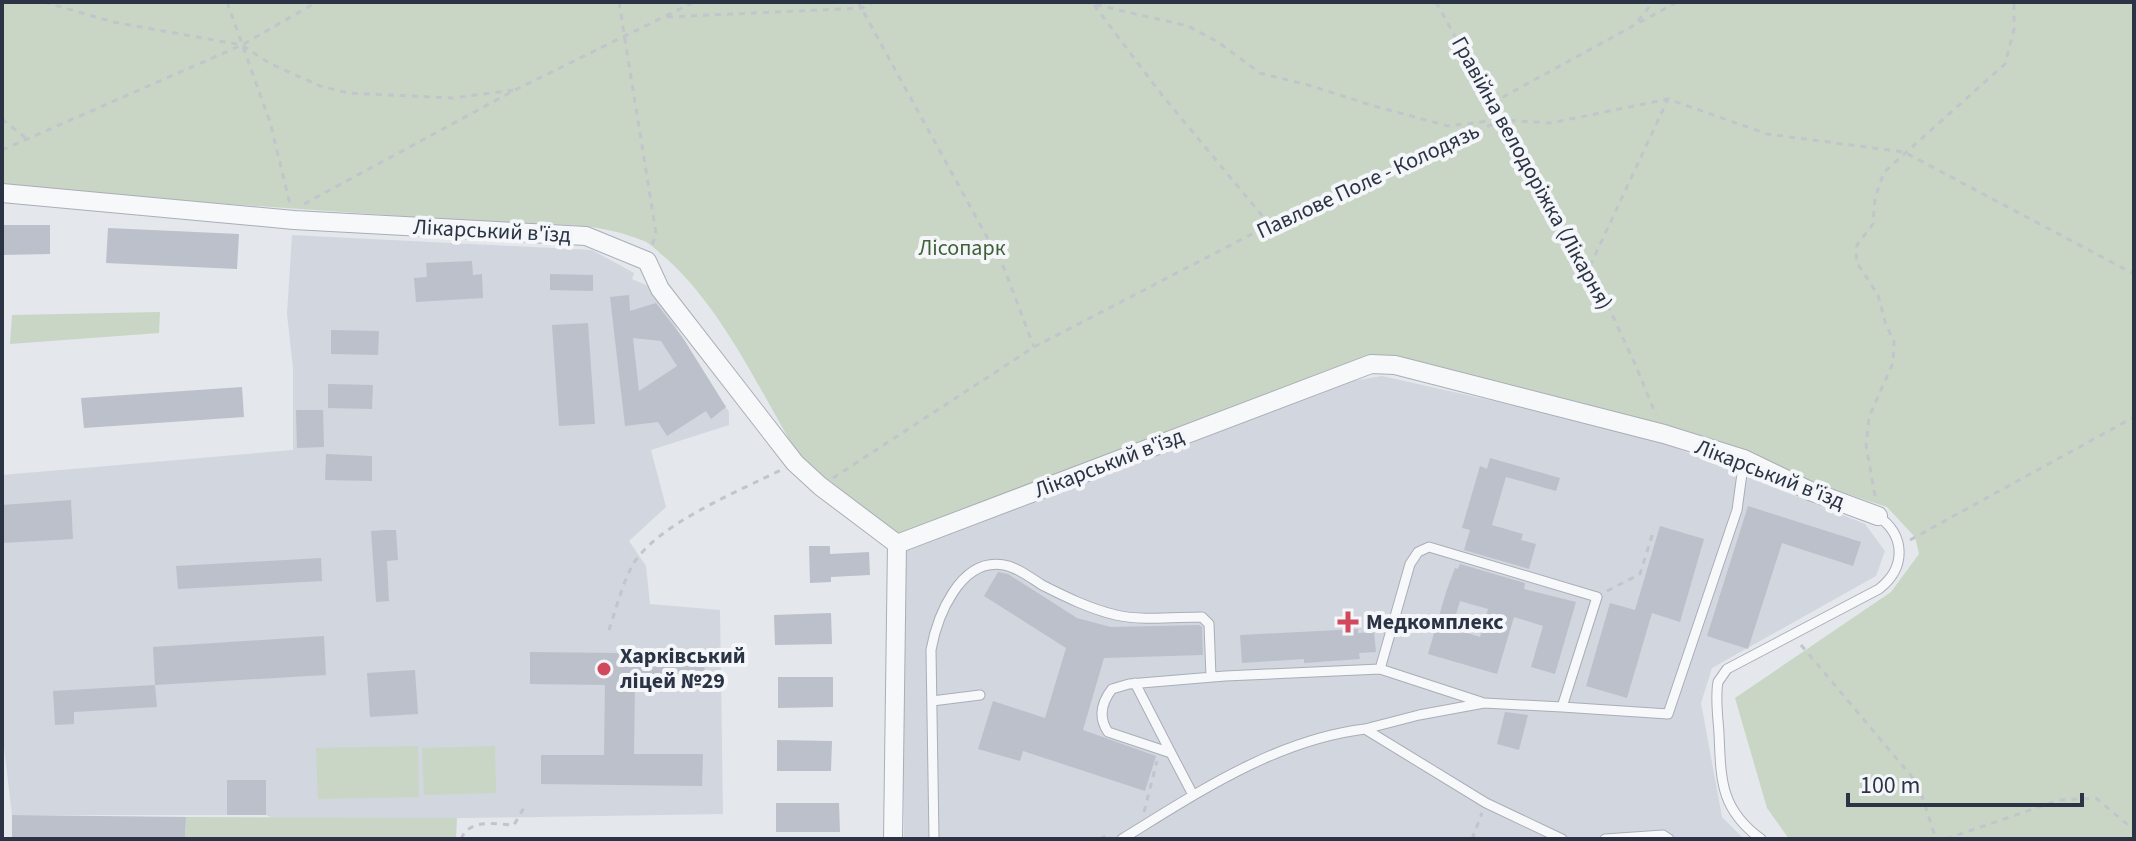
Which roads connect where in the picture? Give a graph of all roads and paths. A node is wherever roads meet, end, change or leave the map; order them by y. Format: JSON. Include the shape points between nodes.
{"nodes":[{"id":1,"x":44,"y":2,"type":"edge"},
{"id":2,"x":227,"y":2,"type":"edge"},
{"id":3,"x":317,"y":2,"type":"edge"},
{"id":4,"x":619,"y":2,"type":"edge"},
{"id":5,"x":694,"y":2,"type":"edge"},
{"id":6,"x":858,"y":2,"type":"edge"},
{"id":7,"x":874,"y":2,"type":"edge"},
{"id":8,"x":1084,"y":2,"type":"edge"},
{"id":9,"x":1436,"y":2,"type":"edge"},
{"id":10,"x":1653,"y":2,"type":"edge"},
{"id":11,"x":1677,"y":2,"type":"edge"},
{"id":12,"x":2014,"y":2,"type":"edge"},
{"id":13,"x":1092,"y":3,"type":"edge"},
{"id":14,"x":862,"y":8,"type":"junction"},
{"id":15,"x":664,"y":17,"type":"junction"},
{"id":16,"x":1636,"y":24,"type":"junction"},
{"id":17,"x":625,"y":37,"type":"junction"},
{"id":18,"x":242,"y":45,"type":"junction"},
{"id":19,"x":515,"y":90,"type":"junction"},
{"id":20,"x":1668,"y":99,"type":"junction"},
{"id":21,"x":1492,"y":103,"type":"junction"},
{"id":22,"x":2,"y":119,"type":"edge"},
{"id":23,"x":1502,"y":120,"type":"junction"},
{"id":24,"x":28,"y":139,"type":"junction"},
{"id":25,"x":2,"y":150,"type":"edge"},
{"id":26,"x":1904,"y":152,"type":"junction"},
{"id":27,"x":2,"y":193,"type":"edge"},
{"id":28,"x":294,"y":215,"type":"junction"},
{"id":29,"x":1270,"y":225,"type":"junction"},
{"id":30,"x":647,"y":261,"type":"junction"},
{"id":31,"x":1590,"y":267,"type":"junction"},
{"id":32,"x":2134,"y":274,"type":"edge"},
{"id":33,"x":1034,"y":347,"type":"junction"},
{"id":34,"x":2134,"y":417,"type":"edge"},
{"id":35,"x":1664,"y":434,"type":"junction"},
{"id":36,"x":1744,"y":459,"type":"junction"},
{"id":37,"x":795,"y":463,"type":"junction"},
{"id":38,"x":820,"y":486,"type":"junction"},
{"id":39,"x":1878,"y":516,"type":"junction"},
{"id":40,"x":1654,"y":529,"type":"dead end"},
{"id":41,"x":897,"y":544,"type":"junction"},
{"id":42,"x":1900,"y":546,"type":"junction"},
{"id":43,"x":1597,"y":597,"type":"junction"},
{"id":44,"x":609,"y":630,"type":"dead end"},
{"id":45,"x":1794,"y":634,"type":"junction"},
{"id":46,"x":1380,"y":669,"type":"junction"},
{"id":47,"x":1211,"y":677,"type":"junction"},
{"id":48,"x":1135,"y":683,"type":"junction"},
{"id":49,"x":980,"y":695,"type":"dead end"},
{"id":50,"x":932,"y":701,"type":"junction"},
{"id":51,"x":1484,"y":703,"type":"junction"},
{"id":52,"x":1562,"y":707,"type":"junction"},
{"id":53,"x":1365,"y":729,"type":"junction"},
{"id":54,"x":1165,"y":752,"type":"junction"},
{"id":55,"x":1193,"y":795,"type":"junction"},
{"id":56,"x":1486,"y":803,"type":"junction"},
{"id":57,"x":526,"y":804,"type":"dead end"},
{"id":58,"x":1144,"y":813,"type":"dead end"},
{"id":59,"x":2134,"y":822,"type":"edge"},
{"id":60,"x":2127,"y":824,"type":"junction"},
{"id":61,"x":2134,"y":830,"type":"edge"},
{"id":62,"x":1111,"y":832,"type":"dead end"},
{"id":63,"x":461,"y":839,"type":"edge"},
{"id":64,"x":893,"y":839,"type":"edge"},
{"id":65,"x":934,"y":839,"type":"edge"},
{"id":66,"x":1100,"y":839,"type":"edge"},
{"id":67,"x":1122,"y":839,"type":"edge"},
{"id":68,"x":1472,"y":839,"type":"edge"},
{"id":69,"x":1562,"y":839,"type":"edge"},
{"id":70,"x":1605,"y":839,"type":"edge"},
{"id":71,"x":1669,"y":839,"type":"edge"},
{"id":72,"x":1761,"y":839,"type":"edge"},
{"id":73,"x":1936,"y":839,"type":"edge"},
{"id":74,"x":1946,"y":839,"type":"edge"}],
"edges":[{"from":1,"to":18,"type":"path","via":[[113,22]]},
{"from":2,"to":18,"type":"path"},
{"from":3,"to":18,"type":"path"},
{"from":4,"to":17,"type":"path"},
{"from":5,"to":15,"type":"path"},
{"from":6,"to":14,"type":"path"},
{"from":7,"to":14,"type":"path"},
{"from":8,"to":13,"type":"path"},
{"from":9,"to":21,"type":"path","name":"Гравійна велодоріжка (Лікарня)"},
{"from":10,"to":16,"type":"path"},
{"from":11,"to":16,"type":"path"},
{"from":12,"to":26,"type":"path","via":[[2005,64]]},
{"from":13,"to":23,"type":"path","via":[[1188,26],[1260,73],[1389,110],[1448,126]]},
{"from":13,"to":29,"type":"path"},
{"from":14,"to":15,"type":"path"},
{"from":14,"to":33,"type":"path","via":[[1004,268]]},
{"from":15,"to":17,"type":"path"},
{"from":16,"to":21,"type":"path"},
{"from":17,"to":19,"type":"path"},
{"from":17,"to":30,"type":"path","via":[[656,233]]},
{"from":18,"to":19,"type":"path","via":[[269,63],[348,93],[453,98]]},
{"from":18,"to":24,"type":"path"},
{"from":18,"to":28,"type":"path","via":[[270,122]]},
{"from":19,"to":28,"type":"path"},
{"from":20,"to":23,"type":"path","name":"Павлове Поле - Колодязь","via":[[1551,123]]},
{"from":20,"to":26,"type":"path","via":[[1767,134]]},
{"from":20,"to":31,"type":"path"},
{"from":21,"to":23,"type":"path","name":"Гравійна велодоріжка (Лікарня)"},
{"from":22,"to":24,"type":"path"},
{"from":23,"to":29,"type":"path","name":"Павлове Поле - Колодязь"},
{"from":23,"to":31,"type":"path","name":"Гравійна велодоріжка (Лікарня)"},
{"from":24,"to":25,"type":"path"},
{"from":26,"to":32,"type":"path"},
{"from":26,"to":39,"type":"path","via":[[1884,172],[1873,224],[1857,245],[1856,261],[1878,295],[1894,341],[1893,363],[1869,417],[1866,445]]},
{"from":27,"to":28,"type":"street","name":"Лікарський в'їзд"},
{"from":28,"to":30,"type":"street","name":"Лікарський в'їзд","via":[[586,236]]},
{"from":29,"to":33,"type":"path","name":"Павлове Поле - Колодязь"},
{"from":30,"to":37,"type":"street","via":[[660,289]]},
{"from":31,"to":35,"type":"path","name":"Гравійна велодоріжка (Лікарня)"},
{"from":33,"to":38,"type":"path","name":"Павлове Поле - Колодязь"},
{"from":34,"to":42,"type":"path"},
{"from":35,"to":36,"type":"street","name":"Лікарський в'їзд"},
{"from":35,"to":41,"type":"street","name":"Лікарський в'їзд","via":[[1395,365],[1371,364]]},
{"from":36,"to":39,"type":"street","name":"Лікарський в'їзд"},
{"from":36,"to":52,"type":"lane","via":[[1737,510],[1668,714]]},
{"from":37,"to":38,"type":"street"},
{"from":37,"to":44,"type":"path","via":[[676,524],[656,540],[633,565]]},
{"from":38,"to":41,"type":"street"},
{"from":39,"to":42,"type":"lane"},
{"from":40,"to":43,"type":"path","via":[[1640,574]]},
{"from":41,"to":64,"type":"street"},
{"from":42,"to":45,"type":"lane","via":[[1889,581]]},
{"from":43,"to":46,"type":"lane","via":[[1429,547],[1410,564]]},
{"from":43,"to":52,"type":"lane"},
{"from":45,"to":72,"type":"lane","via":[[1727,669],[1718,682],[1721,783],[1736,817]]},
{"from":45,"to":73,"type":"path","via":[[1918,784]]},
{"from":46,"to":47,"type":"lane"},
{"from":46,"to":51,"type":"lane"},
{"from":47,"to":48,"type":"lane"},
{"from":47,"to":50,"type":"lane","via":[[1209,624],[1202,617],[1119,616],[1073,601],[1007,565],[991,564],[965,578],[938,622],[931,650]]},
{"from":48,"to":54,"type":"lane"},
{"from":48,"to":54,"type":"lane","via":[[1117,685],[1108,693],[1101,709],[1105,727],[1113,735]]},
{"from":49,"to":50,"type":"lane"},
{"from":50,"to":65,"type":"lane"},
{"from":51,"to":52,"type":"lane"},
{"from":51,"to":53,"type":"lane"},
{"from":53,"to":55,"type":"lane","via":[[1287,751]]},
{"from":53,"to":56,"type":"lane"},
{"from":54,"to":55,"type":"lane"},
{"from":54,"to":58,"type":"path"},
{"from":55,"to":67,"type":"lane"},
{"from":56,"to":68,"type":"path"},
{"from":56,"to":69,"type":"lane"},
{"from":57,"to":63,"type":"path","via":[[514,825],[474,825]]},
{"from":59,"to":60,"type":"path"},
{"from":60,"to":61,"type":"path"},
{"from":60,"to":74,"type":"path","via":[[2096,798],[2059,800]]},
{"from":62,"to":66,"type":"path"},
{"from":70,"to":71,"type":"lane"}]}
